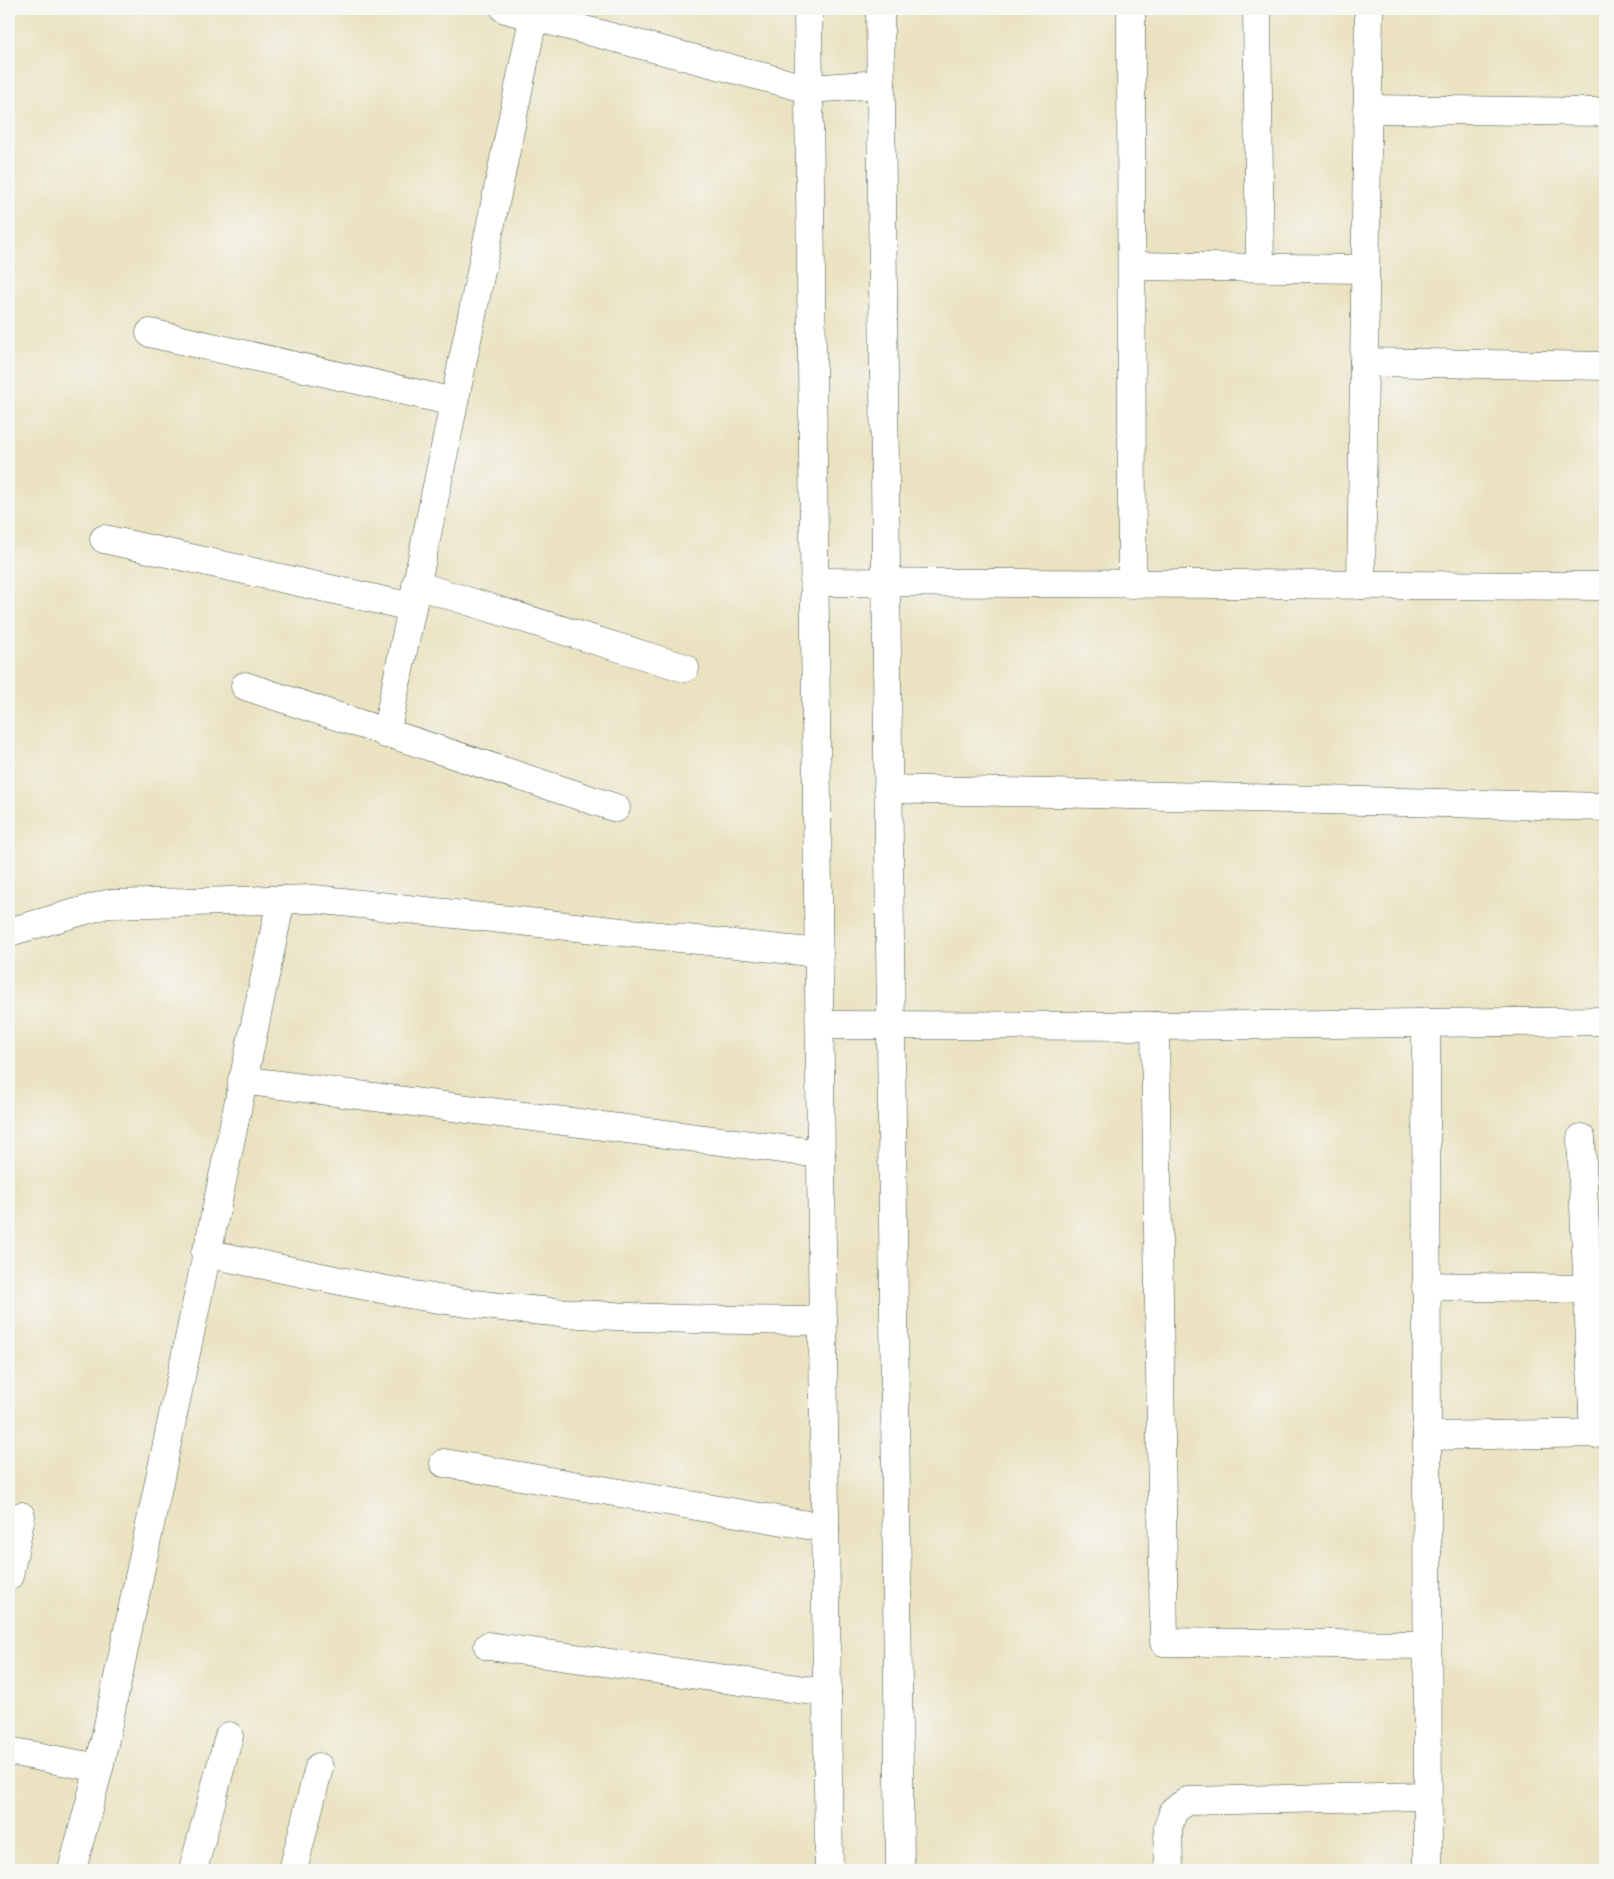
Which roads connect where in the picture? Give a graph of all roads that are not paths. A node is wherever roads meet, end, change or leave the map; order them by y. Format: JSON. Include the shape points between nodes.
{"nodes":[{"id":1,"x":505,"y":9,"type":"edge"},
{"id":2,"x":808,"y":9,"type":"edge"},
{"id":3,"x":880,"y":9,"type":"edge"},
{"id":4,"x":1131,"y":9,"type":"edge"},
{"id":5,"x":1257,"y":9,"type":"edge"},
{"id":6,"x":1369,"y":9,"type":"edge"},
{"id":7,"x":534,"y":13,"type":"edge"},
{"id":8,"x":881,"y":84,"type":"junction"},
{"id":9,"x":809,"y":89,"type":"junction"},
{"id":10,"x":1367,"y":109,"type":"junction"},
{"id":11,"x":1605,"y":112,"type":"edge"},
{"id":12,"x":1132,"y":266,"type":"junction"},
{"id":13,"x":1260,"y":268,"type":"junction"},
{"id":14,"x":1365,"y":269,"type":"junction"},
{"id":15,"x":150,"y":333,"type":"dead end"},
{"id":16,"x":1364,"y":362,"type":"junction"},
{"id":17,"x":1605,"y":366,"type":"edge"},
{"id":18,"x":454,"y":402,"type":"junction"},
{"id":19,"x":104,"y":538,"type":"dead end"},
{"id":20,"x":814,"y":582,"type":"junction"},
{"id":21,"x":886,"y":583,"type":"junction"},
{"id":22,"x":1132,"y":584,"type":"junction"},
{"id":23,"x":1361,"y":585,"type":"junction"},
{"id":24,"x":1605,"y":586,"type":"edge"},
{"id":25,"x":414,"y":596,"type":"junction"},
{"id":26,"x":685,"y":668,"type":"dead end"},
{"id":27,"x":245,"y":686,"type":"dead end"},
{"id":28,"x":386,"y":734,"type":"junction"},
{"id":29,"x":888,"y":789,"type":"junction"},
{"id":30,"x":1605,"y":807,"type":"edge"},
{"id":31,"x":616,"y":808,"type":"dead end"},
{"id":32,"x":281,"y":900,"type":"junction"},
{"id":33,"x":9,"y":932,"type":"edge"},
{"id":34,"x":819,"y":953,"type":"junction"},
{"id":35,"x":1605,"y":1021,"type":"edge"},
{"id":36,"x":1426,"y":1022,"type":"junction"},
{"id":37,"x":820,"y":1025,"type":"junction"},
{"id":38,"x":891,"y":1026,"type":"junction"},
{"id":39,"x":1155,"y":1026,"type":"junction"},
{"id":40,"x":242,"y":1080,"type":"junction"},
{"id":41,"x":1581,"y":1138,"type":"dead end"},
{"id":42,"x":821,"y":1154,"type":"junction"},
{"id":43,"x":205,"y":1253,"type":"junction"},
{"id":44,"x":1426,"y":1286,"type":"junction"},
{"id":45,"x":1588,"y":1289,"type":"junction"},
{"id":46,"x":823,"y":1321,"type":"junction"},
{"id":47,"x":1600,"y":1434,"type":"edge"},
{"id":48,"x":1427,"y":1436,"type":"junction"},
{"id":49,"x":444,"y":1463,"type":"dead end"},
{"id":50,"x":21,"y":1516,"type":"dead end"},
{"id":51,"x":825,"y":1528,"type":"junction"},
{"id":52,"x":9,"y":1576,"type":"edge"},
{"id":53,"x":1427,"y":1645,"type":"junction"},
{"id":54,"x":488,"y":1646,"type":"dead end"},
{"id":55,"x":827,"y":1692,"type":"junction"},
{"id":56,"x":229,"y":1736,"type":"dead end"},
{"id":57,"x":9,"y":1751,"type":"edge"},
{"id":58,"x":319,"y":1767,"type":"dead end"},
{"id":59,"x":99,"y":1768,"type":"junction"},
{"id":60,"x":1427,"y":1796,"type":"junction"},
{"id":61,"x":72,"y":1870,"type":"edge"},
{"id":62,"x":193,"y":1870,"type":"edge"},
{"id":63,"x":293,"y":1870,"type":"edge"},
{"id":64,"x":829,"y":1870,"type":"edge"},
{"id":65,"x":900,"y":1870,"type":"edge"},
{"id":66,"x":1169,"y":1870,"type":"edge"},
{"id":67,"x":1428,"y":1870,"type":"edge"}],
"edges":[{"from":1,"to":7,"type":"street"},
{"from":2,"to":9,"type":"street"},
{"from":3,"to":8,"type":"street"},
{"from":4,"to":12,"type":"street"},
{"from":5,"to":13,"type":"street"},
{"from":6,"to":10,"type":"street"},
{"from":7,"to":9,"type":"street"},
{"from":7,"to":18,"type":"street"},
{"from":8,"to":9,"type":"street"},
{"from":8,"to":21,"type":"street"},
{"from":9,"to":20,"type":"street"},
{"from":10,"to":11,"type":"street"},
{"from":10,"to":14,"type":"street"},
{"from":12,"to":13,"type":"street"},
{"from":12,"to":22,"type":"street"},
{"from":13,"to":14,"type":"street"},
{"from":14,"to":16,"type":"street"},
{"from":15,"to":18,"type":"street"},
{"from":16,"to":17,"type":"street"},
{"from":16,"to":23,"type":"street"},
{"from":18,"to":25,"type":"street"},
{"from":19,"to":25,"type":"street"},
{"from":20,"to":21,"type":"street"},
{"from":20,"to":34,"type":"street"},
{"from":21,"to":22,"type":"street"},
{"from":21,"to":29,"type":"street"},
{"from":22,"to":23,"type":"street"},
{"from":23,"to":24,"type":"street"},
{"from":25,"to":26,"type":"street"},
{"from":25,"to":28,"type":"street"},
{"from":27,"to":28,"type":"street"},
{"from":28,"to":31,"type":"street"},
{"from":29,"to":30,"type":"street"},
{"from":29,"to":38,"type":"street"},
{"from":32,"to":33,"type":"street","via":[[107,904]]},
{"from":32,"to":34,"type":"street","via":[[314,898]]},
{"from":32,"to":40,"type":"street"},
{"from":34,"to":37,"type":"street"},
{"from":35,"to":36,"type":"street"},
{"from":36,"to":39,"type":"street"},
{"from":36,"to":44,"type":"street"},
{"from":37,"to":38,"type":"street"},
{"from":37,"to":42,"type":"street"},
{"from":38,"to":39,"type":"street"},
{"from":38,"to":65,"type":"street"},
{"from":39,"to":53,"type":"street","via":[[1164,1642]]},
{"from":40,"to":42,"type":"street"},
{"from":40,"to":43,"type":"street"},
{"from":41,"to":45,"type":"street"},
{"from":42,"to":46,"type":"street"},
{"from":43,"to":46,"type":"street","via":[[421,1296],[518,1308],[662,1320]]},
{"from":43,"to":59,"type":"street"},
{"from":44,"to":45,"type":"street"},
{"from":44,"to":48,"type":"street"},
{"from":45,"to":47,"type":"street"},
{"from":46,"to":51,"type":"street"},
{"from":47,"to":48,"type":"street"},
{"from":48,"to":53,"type":"street"},
{"from":49,"to":51,"type":"street"},
{"from":50,"to":52,"type":"street"},
{"from":51,"to":55,"type":"street"},
{"from":53,"to":60,"type":"street"},
{"from":54,"to":55,"type":"street"},
{"from":55,"to":64,"type":"street"},
{"from":56,"to":62,"type":"street"},
{"from":57,"to":59,"type":"street"},
{"from":58,"to":63,"type":"street"},
{"from":59,"to":61,"type":"street"},
{"from":60,"to":66,"type":"street","via":[[1188,1801],[1174,1810],[1168,1827]]},
{"from":60,"to":67,"type":"street"}]}
